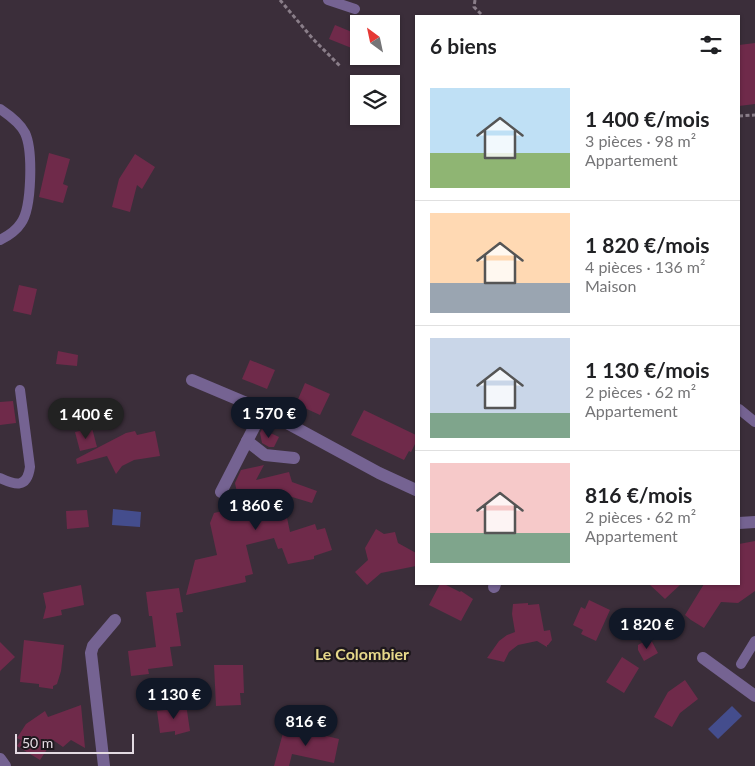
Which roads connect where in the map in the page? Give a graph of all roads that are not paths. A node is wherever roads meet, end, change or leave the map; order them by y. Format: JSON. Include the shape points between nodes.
{"nodes":[{"id":1,"x":328,"y":0,"type":"edge"},
{"id":2,"x":355,"y":9,"type":"dead end"},
{"id":3,"x":0,"y":109,"type":"edge"},
{"id":4,"x":0,"y":240,"type":"edge"},
{"id":5,"x":192,"y":380,"type":"dead end"},
{"id":6,"x":20,"y":390,"type":"dead end"},
{"id":7,"x":263,"y":410,"type":"junction"},
{"id":8,"x":740,"y":410,"type":"edge"},
{"id":9,"x":755,"y":422,"type":"edge"},
{"id":10,"x":247,"y":441,"type":"junction"},
{"id":11,"x":294,"y":458,"type":"dead end"},
{"id":12,"x":0,"y":478,"type":"edge"},
{"id":13,"x":415,"y":490,"type":"edge"},
{"id":14,"x":221,"y":492,"type":"dead end"},
{"id":15,"x":755,"y":522,"type":"edge"},
{"id":16,"x":740,"y":524,"type":"edge"},
{"id":17,"x":114,"y":620,"type":"dead end"},
{"id":18,"x":755,"y":641,"type":"edge"},
{"id":19,"x":703,"y":658,"type":"dead end"},
{"id":20,"x":741,"y":664,"type":"dead end"},
{"id":21,"x":755,"y":696,"type":"edge"},
{"id":22,"x":0,"y":759,"type":"edge"},
{"id":23,"x":5,"y":766,"type":"edge"},
{"id":24,"x":104,"y":766,"type":"edge"}],
"edges":[{"from":1,"to":2,"type":"lane"},
{"from":3,"to":4,"type":"lane","via":[[25,133],[30,187],[24,218],[15,230]]},
{"from":5,"to":7,"type":"street"},
{"from":6,"to":12,"type":"lane","via":[[29,474],[25,481],[14,485]]},
{"from":7,"to":10,"type":"street"},
{"from":7,"to":13,"type":"street"},
{"from":8,"to":9,"type":"lane"},
{"from":10,"to":11,"type":"street","via":[[265,456]]},
{"from":10,"to":14,"type":"street"},
{"from":15,"to":16,"type":"street"},
{"from":17,"to":24,"type":"street","via":[[90,653]]},
{"from":18,"to":20,"type":"lane"},
{"from":19,"to":21,"type":"street"},
{"from":22,"to":23,"type":"street"}]}
